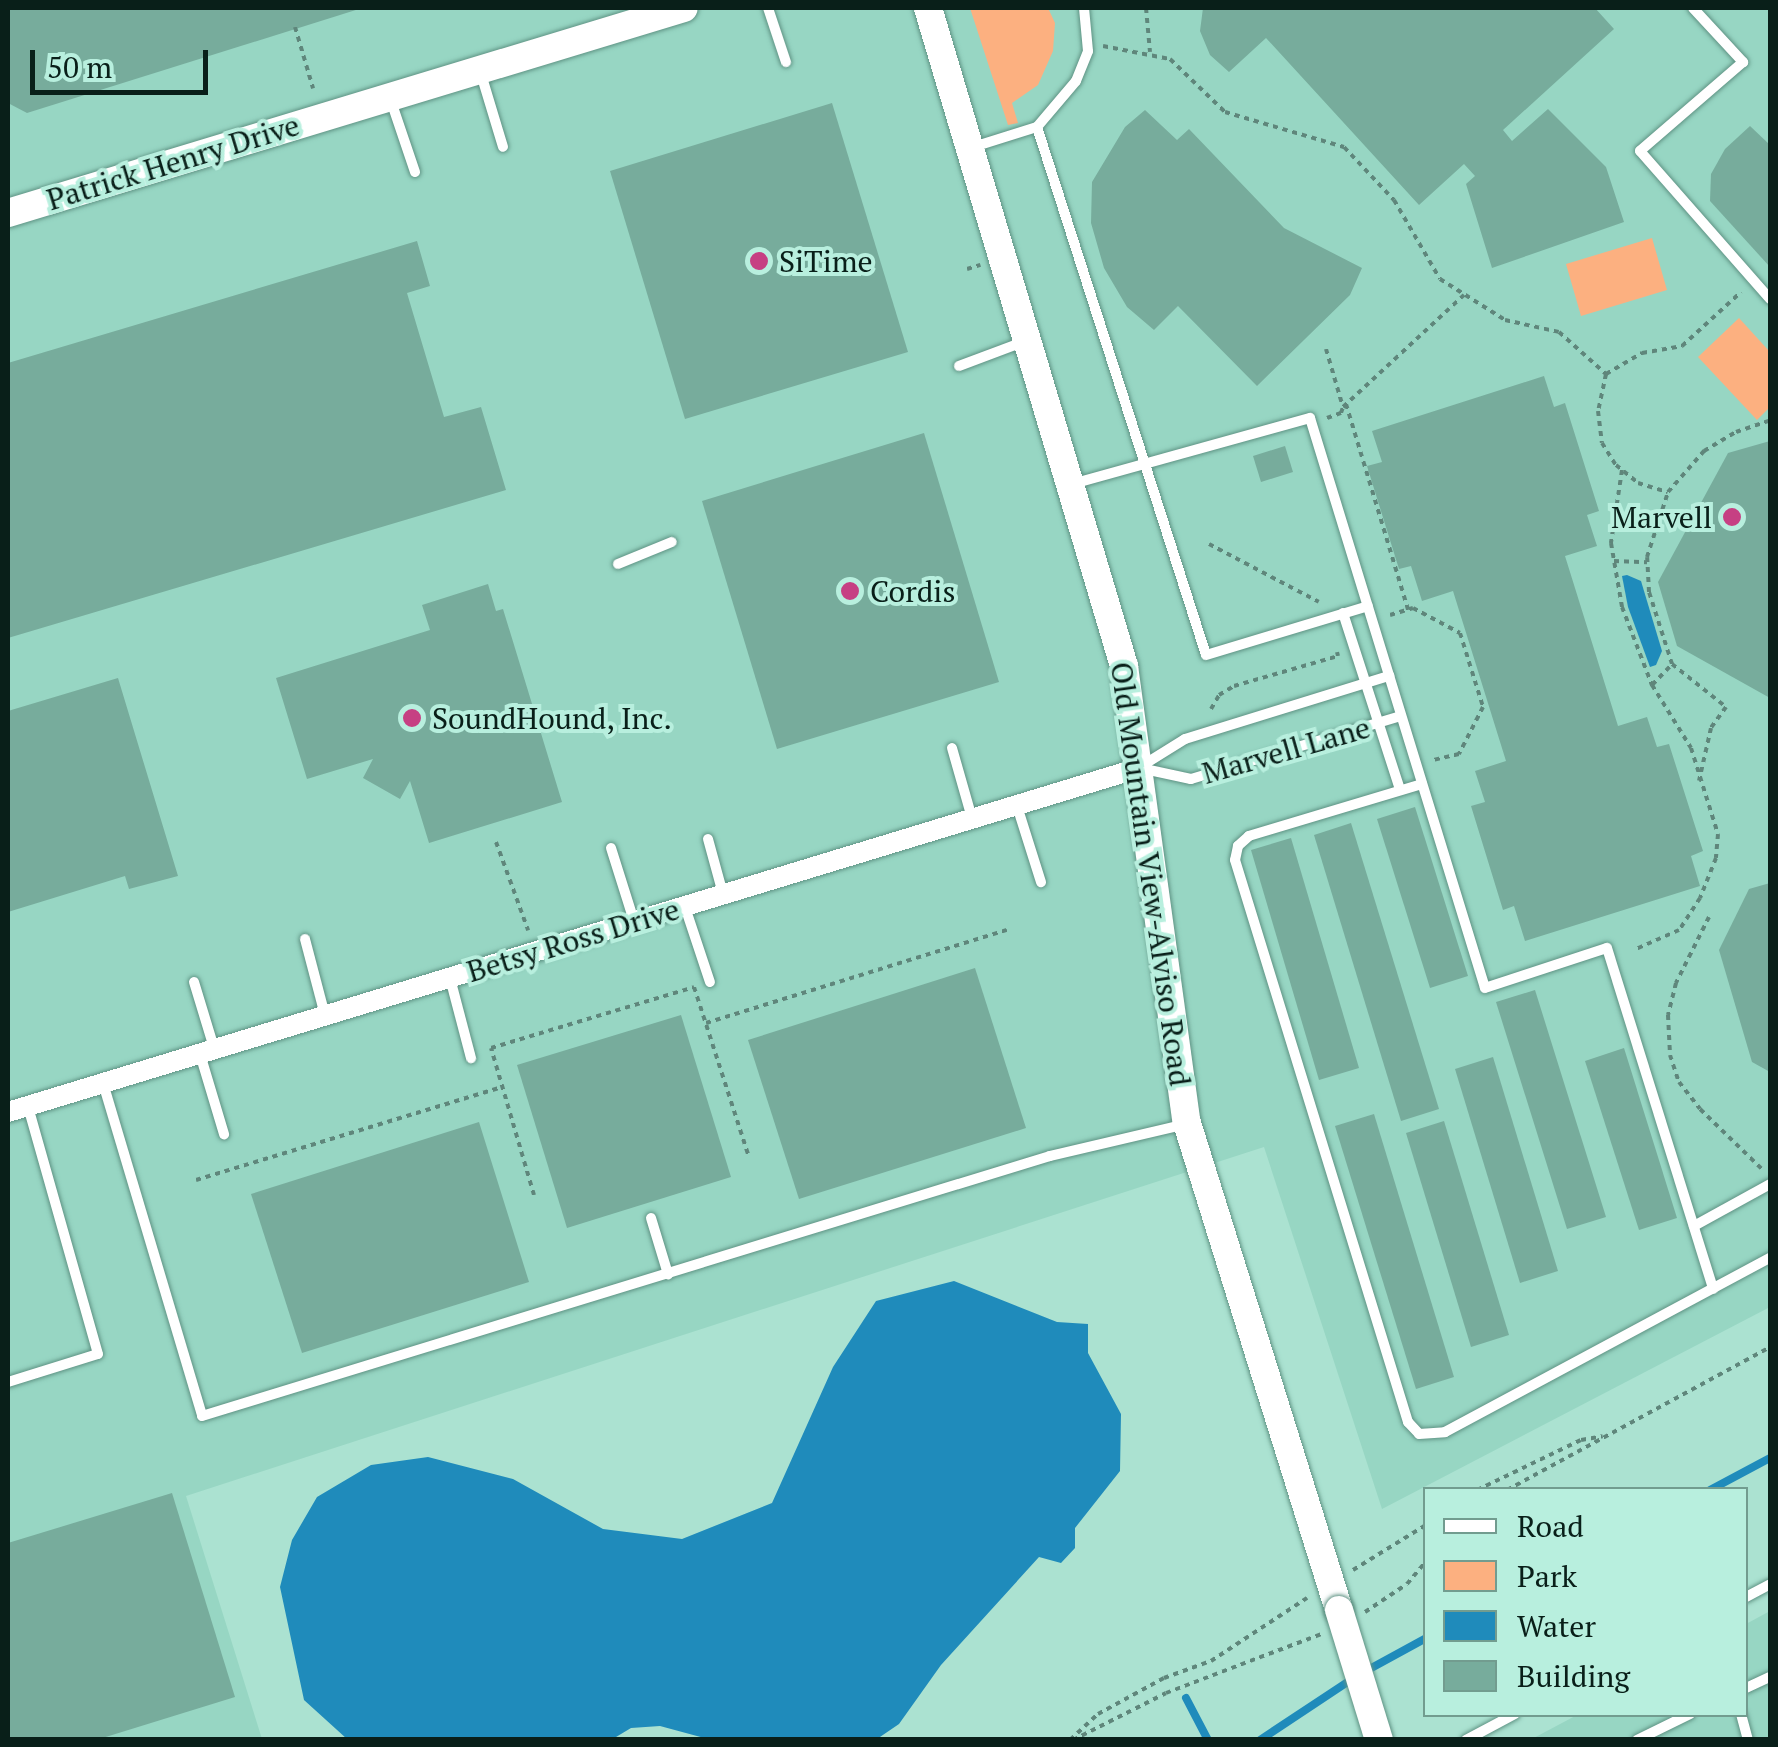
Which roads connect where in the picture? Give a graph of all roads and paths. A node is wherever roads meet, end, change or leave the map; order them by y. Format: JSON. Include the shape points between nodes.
{"nodes":[{"id":1,"x":684,"y":8,"type":"edge"},
{"id":2,"x":768,"y":8,"type":"edge"},
{"id":3,"x":928,"y":8,"type":"edge"},
{"id":4,"x":1084,"y":8,"type":"edge"},
{"id":5,"x":1146,"y":8,"type":"edge"},
{"id":6,"x":1693,"y":8,"type":"edge"},
{"id":7,"x":294,"y":27,"type":"dead end"},
{"id":8,"x":1088,"y":44,"type":"junction"},
{"id":9,"x":1150,"y":55,"type":"junction"},
{"id":10,"x":786,"y":62,"type":"dead end"},
{"id":11,"x":480,"y":69,"type":"junction"},
{"id":12,"x":313,"y":88,"type":"dead end"},
{"id":13,"x":389,"y":96,"type":"junction"},
{"id":14,"x":1038,"y":127,"type":"junction"},
{"id":15,"x":503,"y":147,"type":"dead end"},
{"id":16,"x":970,"y":148,"type":"junction"},
{"id":17,"x":415,"y":172,"type":"dead end"},
{"id":18,"x":8,"y":214,"type":"edge"},
{"id":19,"x":980,"y":265,"type":"dead end"},
{"id":20,"x":967,"y":269,"type":"dead end"},
{"id":21,"x":1754,"y":280,"type":"junction"},
{"id":22,"x":1464,"y":295,"type":"junction"},
{"id":23,"x":1770,"y":300,"type":"edge"},
{"id":24,"x":1029,"y":340,"type":"junction"},
{"id":25,"x":1326,"y":349,"type":"dead end"},
{"id":26,"x":959,"y":366,"type":"dead end"},
{"id":27,"x":1606,"y":374,"type":"junction"},
{"id":28,"x":1346,"y":404,"type":"junction"},
{"id":29,"x":1770,"y":420,"type":"edge"},
{"id":30,"x":1146,"y":464,"type":"junction"},
{"id":31,"x":1622,"y":470,"type":"junction"},
{"id":32,"x":1071,"y":484,"type":"junction"},
{"id":33,"x":1668,"y":492,"type":"junction"},
{"id":34,"x":672,"y":542,"type":"dead end"},
{"id":35,"x":1614,"y":561,"type":"junction"},
{"id":36,"x":1647,"y":562,"type":"junction"},
{"id":37,"x":618,"y":564,"type":"dead end"},
{"id":38,"x":1368,"y":606,"type":"junction"},
{"id":39,"x":1408,"y":610,"type":"junction"},
{"id":40,"x":1343,"y":614,"type":"junction"},
{"id":41,"x":1390,"y":615,"type":"dead end"},
{"id":42,"x":1672,"y":664,"type":"junction"},
{"id":43,"x":1389,"y":676,"type":"junction"},
{"id":44,"x":1366,"y":682,"type":"junction"},
{"id":45,"x":1652,"y":685,"type":"junction"},
{"id":46,"x":1401,"y":716,"type":"junction"},
{"id":47,"x":1378,"y":723,"type":"junction"},
{"id":48,"x":952,"y":748,"type":"dead end"},
{"id":49,"x":1434,"y":760,"type":"dead end"},
{"id":50,"x":1139,"y":768,"type":"junction"},
{"id":51,"x":1698,"y":783,"type":"junction"},
{"id":52,"x":1422,"y":784,"type":"junction"},
{"id":53,"x":1400,"y":790,"type":"junction"},
{"id":54,"x":1017,"y":804,"type":"junction"},
{"id":55,"x":972,"y":818,"type":"junction"},
{"id":56,"x":708,"y":839,"type":"dead end"},
{"id":57,"x":496,"y":842,"type":"dead end"},
{"id":58,"x":610,"y":848,"type":"dead end"},
{"id":59,"x":1040,"y":882,"type":"dead end"},
{"id":60,"x":723,"y":894,"type":"junction"},
{"id":61,"x":684,"y":906,"type":"junction"},
{"id":62,"x":1708,"y":917,"type":"dead end"},
{"id":63,"x":634,"y":921,"type":"junction"},
{"id":64,"x":528,"y":930,"type":"dead end"},
{"id":65,"x":1008,"y":930,"type":"dead end"},
{"id":66,"x":305,"y":939,"type":"dead end"},
{"id":67,"x":1636,"y":949,"type":"dead end"},
{"id":68,"x":450,"y":977,"type":"junction"},
{"id":69,"x":194,"y":982,"type":"dead end"},
{"id":70,"x":710,"y":982,"type":"dead end"},
{"id":71,"x":325,"y":1015,"type":"junction"},
{"id":72,"x":704,"y":1024,"type":"junction"},
{"id":73,"x":207,"y":1051,"type":"junction"},
{"id":74,"x":471,"y":1058,"type":"dead end"},
{"id":75,"x":103,"y":1083,"type":"junction"},
{"id":76,"x":502,"y":1087,"type":"junction"},
{"id":77,"x":18,"y":1108,"type":"edge"},
{"id":78,"x":1187,"y":1124,"type":"junction"},
{"id":79,"x":224,"y":1134,"type":"dead end"},
{"id":80,"x":748,"y":1154,"type":"dead end"},
{"id":81,"x":196,"y":1180,"type":"dead end"},
{"id":82,"x":1770,"y":1181,"type":"edge"},
{"id":83,"x":534,"y":1194,"type":"dead end"},
{"id":84,"x":652,"y":1218,"type":"dead end"},
{"id":85,"x":1694,"y":1226,"type":"junction"},
{"id":86,"x":1770,"y":1258,"type":"edge"},
{"id":87,"x":668,"y":1274,"type":"junction"},
{"id":88,"x":1713,"y":1289,"type":"junction"},
{"id":89,"x":1770,"y":1346,"type":"edge"},
{"id":90,"x":8,"y":1382,"type":"edge"},
{"id":91,"x":1608,"y":1436,"type":"junction"},
{"id":92,"x":1483,"y":1487,"type":"edge"},
{"id":93,"x":1513,"y":1487,"type":"edge"},
{"id":94,"x":1423,"y":1529,"type":"edge"},
{"id":95,"x":1423,"y":1565,"type":"edge"},
{"id":96,"x":1770,"y":1584,"type":"edge"},
{"id":97,"x":1748,"y":1596,"type":"edge"},
{"id":98,"x":1338,"y":1610,"type":"junction"},
{"id":99,"x":1509,"y":1717,"type":"edge"},
{"id":100,"x":1684,"y":1717,"type":"edge"},
{"id":101,"x":1072,"y":1740,"type":"edge"},
{"id":102,"x":1378,"y":1740,"type":"edge"},
{"id":103,"x":1466,"y":1740,"type":"edge"},
{"id":104,"x":1636,"y":1740,"type":"edge"}],
"edges":[{"from":1,"to":11,"type":"street","name":"Patrick Henry Drive"},
{"from":2,"to":10,"type":"lane"},
{"from":3,"to":16,"type":"street","name":"Old Mountain View-Alviso Road"},
{"from":4,"to":8,"type":"lane"},
{"from":5,"to":9,"type":"path"},
{"from":6,"to":21,"type":"lane","via":[[1742,62],[1640,152]]},
{"from":7,"to":12,"type":"path"},
{"from":8,"to":9,"type":"path"},
{"from":8,"to":14,"type":"lane","via":[[1076,81]]},
{"from":9,"to":22,"type":"path","via":[[1170,58],[1225,112],[1344,147],[1394,200],[1440,279]]},
{"from":11,"to":13,"type":"street","name":"Patrick Henry Drive"},
{"from":11,"to":15,"type":"lane"},
{"from":13,"to":17,"type":"lane"},
{"from":13,"to":18,"type":"street","name":"Patrick Henry Drive"},
{"from":14,"to":16,"type":"lane"},
{"from":14,"to":30,"type":"lane"},
{"from":16,"to":24,"type":"street","name":"Old Mountain View-Alviso Road"},
{"from":19,"to":20,"type":"path"},
{"from":21,"to":23,"type":"lane"},
{"from":21,"to":27,"type":"path","via":[[1682,346],[1642,354]]},
{"from":22,"to":27,"type":"path","via":[[1505,320],[1560,332]]},
{"from":22,"to":28,"type":"path"},
{"from":24,"to":26,"type":"lane"},
{"from":24,"to":32,"type":"street","name":"Old Mountain View-Alviso Road"},
{"from":25,"to":28,"type":"path"},
{"from":27,"to":31,"type":"path","via":[[1598,412],[1602,444]]},
{"from":28,"to":39,"type":"path"},
{"from":29,"to":33,"type":"path","via":[[1704,451]]},
{"from":30,"to":32,"type":"lane"},
{"from":30,"to":38,"type":"lane","via":[[1310,418]]},
{"from":30,"to":40,"type":"lane","via":[[1206,655]]},
{"from":31,"to":33,"type":"path"},
{"from":31,"to":35,"type":"path"},
{"from":32,"to":50,"type":"street","name":"Old Mountain View-Alviso Road","via":[[1124,666]]},
{"from":33,"to":36,"type":"path"},
{"from":34,"to":37,"type":"lane"},
{"from":35,"to":36,"type":"path"},
{"from":35,"to":45,"type":"path","via":[[1622,607]]},
{"from":36,"to":42,"type":"path","via":[[1649,592]]},
{"from":38,"to":40,"type":"lane"},
{"from":38,"to":43,"type":"lane"},
{"from":39,"to":41,"type":"path"},
{"from":39,"to":49,"type":"path","via":[[1460,633],[1483,707],[1459,754]]},
{"from":40,"to":44,"type":"lane"},
{"from":42,"to":45,"type":"path"},
{"from":42,"to":51,"type":"path","via":[[1726,707],[1712,728]]},
{"from":43,"to":44,"type":"lane","name":"Marvell Lane"},
{"from":43,"to":46,"type":"lane"},
{"from":44,"to":47,"type":"lane"},
{"from":44,"to":50,"type":"lane","name":"Marvell Lane","via":[[1185,739]]},
{"from":45,"to":51,"type":"path","via":[[1691,748]]},
{"from":46,"to":47,"type":"lane","name":"Marvell Lane"},
{"from":46,"to":52,"type":"lane"},
{"from":47,"to":50,"type":"lane","name":"Marvell Lane","via":[[1191,779]]},
{"from":47,"to":53,"type":"lane"},
{"from":48,"to":55,"type":"lane"},
{"from":50,"to":54,"type":"street","name":"Betsy Ross Drive"},
{"from":50,"to":78,"type":"street","name":"Old Mountain View-Alviso Road"},
{"from":51,"to":67,"type":"path","via":[[1718,834],[1716,858],[1679,930]]},
{"from":52,"to":53,"type":"lane"},
{"from":52,"to":85,"type":"lane","via":[[1485,988],[1607,948]]},
{"from":53,"to":88,"type":"lane","via":[[1249,836],[1234,860],[1408,1422],[1419,1434],[1444,1432]]},
{"from":54,"to":55,"type":"street","name":"Betsy Ross Drive"},
{"from":54,"to":59,"type":"lane"},
{"from":55,"to":60,"type":"street","name":"Betsy Ross Drive"},
{"from":56,"to":60,"type":"lane"},
{"from":57,"to":64,"type":"path"},
{"from":58,"to":63,"type":"lane"},
{"from":60,"to":61,"type":"street","name":"Betsy Ross Drive"},
{"from":61,"to":63,"type":"street","name":"Betsy Ross Drive"},
{"from":61,"to":70,"type":"lane"},
{"from":62,"to":82,"type":"path","via":[[1676,983],[1668,1015],[1670,1056],[1679,1082]]},
{"from":63,"to":68,"type":"street","name":"Betsy Ross Drive"},
{"from":65,"to":72,"type":"path"},
{"from":66,"to":71,"type":"lane"},
{"from":68,"to":71,"type":"street","name":"Betsy Ross Drive"},
{"from":68,"to":74,"type":"lane"},
{"from":69,"to":73,"type":"lane"},
{"from":71,"to":73,"type":"street","name":"Betsy Ross Drive"},
{"from":72,"to":76,"type":"path","via":[[694,987],[490,1048]]},
{"from":72,"to":80,"type":"path"},
{"from":73,"to":75,"type":"street","name":"Betsy Ross Drive"},
{"from":73,"to":79,"type":"lane"},
{"from":75,"to":77,"type":"street","name":"Betsy Ross Drive"},
{"from":75,"to":87,"type":"lane","via":[[202,1416]]},
{"from":76,"to":81,"type":"path"},
{"from":76,"to":83,"type":"path"},
{"from":77,"to":90,"type":"lane","via":[[98,1354]]},
{"from":78,"to":87,"type":"lane","via":[[1050,1156]]},
{"from":78,"to":98,"type":"street","name":"Old Mountain View-Alviso Road"},
{"from":82,"to":85,"type":"lane"},
{"from":84,"to":87,"type":"lane"},
{"from":85,"to":88,"type":"lane"},
{"from":86,"to":88,"type":"lane"},
{"from":89,"to":91,"type":"path"},
{"from":91,"to":92,"type":"path","via":[[1581,1440]]},
{"from":91,"to":93,"type":"path"},
{"from":94,"to":98,"type":"path"},
{"from":95,"to":98,"type":"path","via":[[1407,1584]]},
{"from":96,"to":97,"type":"lane"},
{"from":98,"to":101,"type":"path","via":[[1209,1681],[1166,1694]]},
{"from":98,"to":101,"type":"path","via":[[1164,1678],[1098,1714]]},
{"from":98,"to":102,"type":"street","name":"Old Mountain View-Alviso Road","bridge":true},
{"from":99,"to":103,"type":"lane"},
{"from":100,"to":104,"type":"lane"}]}
